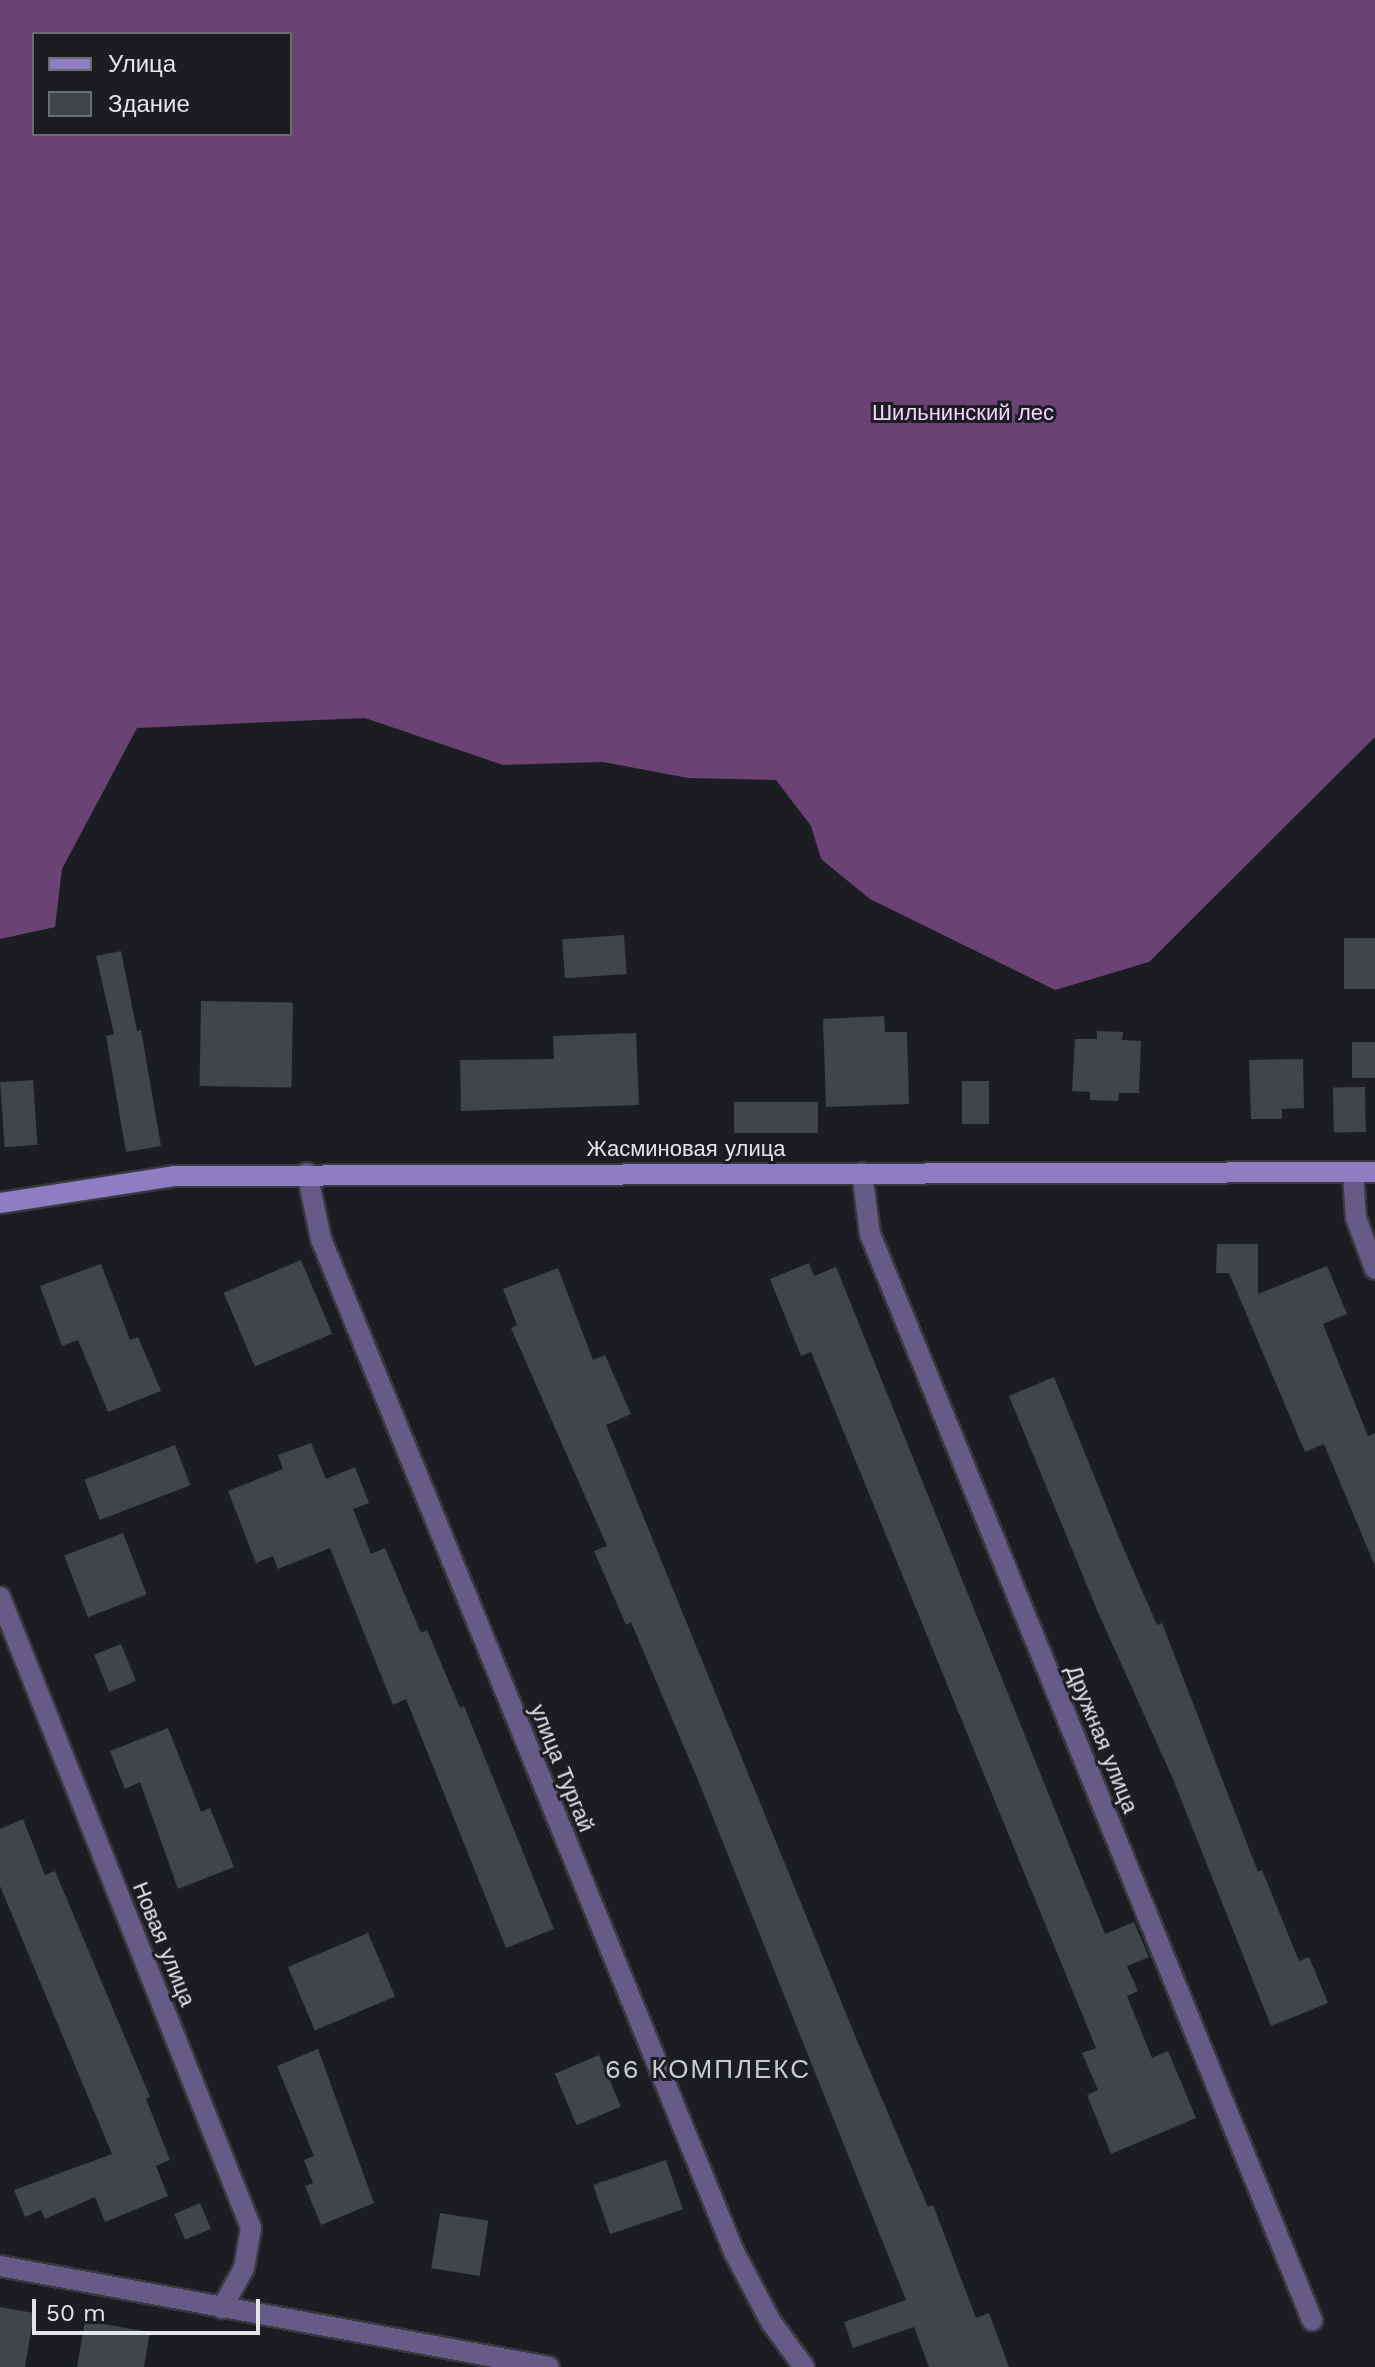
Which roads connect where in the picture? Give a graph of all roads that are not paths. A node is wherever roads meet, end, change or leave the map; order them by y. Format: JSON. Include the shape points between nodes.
{"nodes":[{"id":1,"x":1353,"y":1172,"type":"junction"},
{"id":2,"x":1375,"y":1172,"type":"edge"},
{"id":3,"x":307,"y":1173,"type":"junction"},
{"id":4,"x":862,"y":1173,"type":"junction"},
{"id":5,"x":0,"y":1203,"type":"edge"},
{"id":6,"x":1375,"y":1269,"type":"edge"},
{"id":7,"x":0,"y":1597,"type":"edge"},
{"id":8,"x":0,"y":2266,"type":"edge"},
{"id":9,"x":222,"y":2308,"type":"junction"},
{"id":10,"x":1312,"y":2320,"type":"dead end"},
{"id":11,"x":549,"y":2367,"type":"edge"},
{"id":12,"x":804,"y":2367,"type":"edge"}],
"edges":[{"from":1,"to":2,"type":"street","name":"Жасминовая улица"},
{"from":1,"to":4,"type":"street","name":"Жасминовая улица"},
{"from":1,"to":6,"type":"street","via":[[1356,1218]]},
{"from":3,"to":4,"type":"street","name":"Жасминовая улица"},
{"from":3,"to":5,"type":"street","name":"Жасминовая улица","via":[[147,1178]]},
{"from":3,"to":12,"type":"street","name":"улица Тургай","via":[[321,1239],[734,2252],[771,2322]]},
{"from":4,"to":10,"type":"street","name":"Дружная улица","via":[[870,1234]]},
{"from":7,"to":9,"type":"street","name":"Новая улица","via":[[251,2228],[244,2268]]},
{"from":8,"to":9,"type":"street"},
{"from":9,"to":11,"type":"street"}]}
